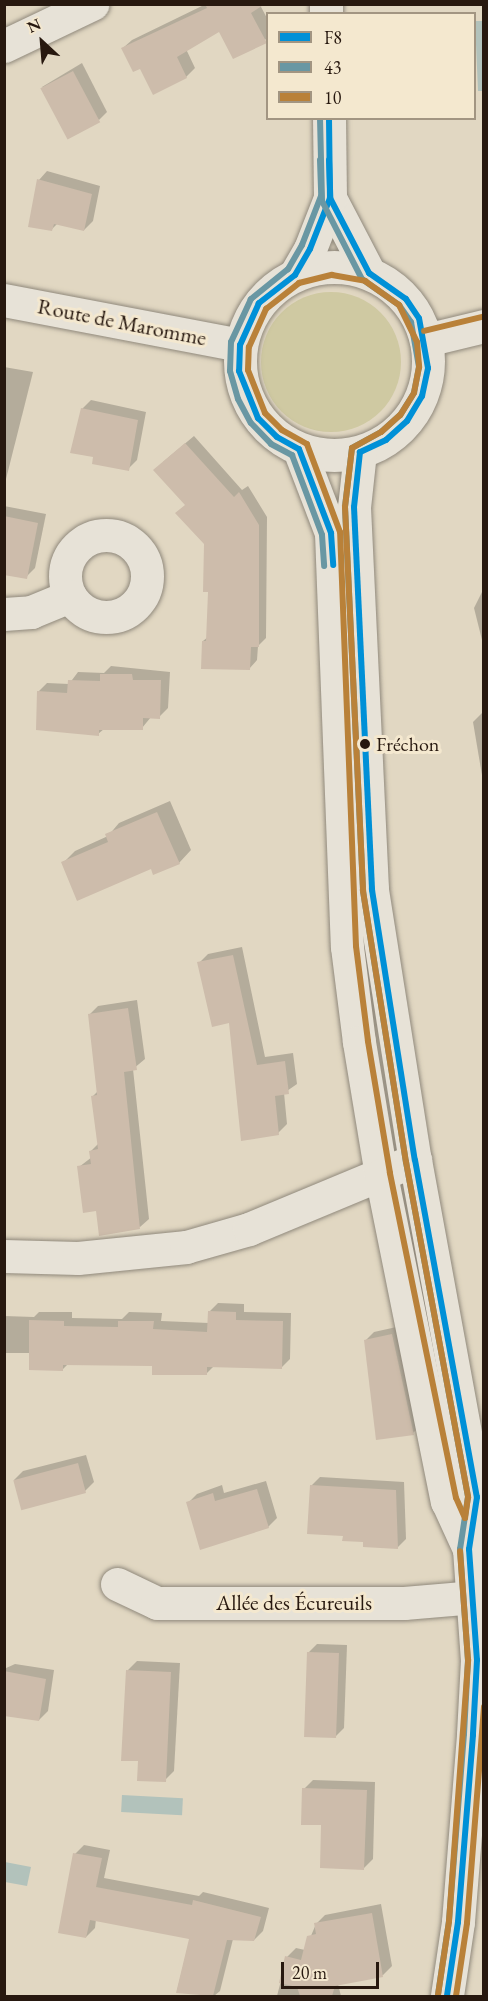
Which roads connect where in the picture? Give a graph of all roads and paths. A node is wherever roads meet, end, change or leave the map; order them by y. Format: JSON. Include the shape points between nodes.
{"nodes":[{"id":1,"x":92,"y":4,"type":"edge"},
{"id":2,"x":4,"y":46,"type":"edge"},
{"id":3,"x":328,"y":120,"type":"edge"},
{"id":4,"x":330,"y":198,"type":"junction"},
{"id":5,"x":369,"y":273,"type":"junction"},
{"id":6,"x":295,"y":275,"type":"junction"},
{"id":7,"x":4,"y":300,"type":"edge"},
{"id":8,"x":483,"y":326,"type":"edge"},
{"id":9,"x":426,"y":340,"type":"junction"},
{"id":10,"x":240,"y":345,"type":"junction"},
{"id":11,"x":299,"y":449,"type":"junction"},
{"id":12,"x":360,"y":452,"type":"junction"},
{"id":13,"x":70,"y":596,"type":"dead end"},
{"id":14,"x":4,"y":614,"type":"edge"},
{"id":15,"x":395,"y":1037,"type":"junction"},
{"id":16,"x":359,"y":1042,"type":"junction"},
{"id":17,"x":414,"y":1160,"type":"junction"},
{"id":18,"x":381,"y":1175,"type":"junction"},
{"id":19,"x":4,"y":1256,"type":"edge"},
{"id":20,"x":469,"y":1549,"type":"junction"},
{"id":21,"x":117,"y":1584,"type":"dead end"},
{"id":22,"x":475,"y":1597,"type":"junction"},
{"id":23,"x":447,"y":1996,"type":"edge"}],
"edges":[{"from":1,"to":2,"type":"street"},
{"from":3,"to":4,"type":"street"},
{"from":4,"to":5,"type":"street"},
{"from":4,"to":6,"type":"street"},
{"from":5,"to":6,"type":"street","via":[[332,266]]},
{"from":5,"to":9,"type":"street","via":[[406,299]]},
{"from":6,"to":10,"type":"street","via":[[259,303]]},
{"from":7,"to":10,"type":"street","name":"Route de Maromme"},
{"from":8,"to":9,"type":"street"},
{"from":9,"to":12,"type":"street","via":[[428,368],[422,396],[407,421],[393,434]]},
{"from":10,"to":11,"type":"street","via":[[239,371],[258,418],[277,437]]},
{"from":11,"to":12,"type":"street","via":[[319,454]]},
{"from":11,"to":16,"type":"street","via":[[331,533],[347,947]]},
{"from":12,"to":15,"type":"street","via":[[354,507],[372,890]]},
{"from":13,"to":14,"type":"street","via":[[31,612]]},
{"from":15,"to":16,"type":"street"},
{"from":15,"to":17,"type":"street"},
{"from":16,"to":18,"type":"street"},
{"from":17,"to":18,"type":"street"},
{"from":17,"to":20,"type":"street","via":[[477,1497]]},
{"from":18,"to":19,"type":"street","via":[[249,1229],[186,1247],[78,1258]]},
{"from":18,"to":20,"type":"street","via":[[447,1501]]},
{"from":20,"to":22,"type":"street"},
{"from":21,"to":22,"type":"street","name":"Allée des Écureuils","via":[[157,1603],[404,1604]]},
{"from":22,"to":23,"type":"street","via":[[477,1660],[472,1746],[458,1922]]}]}
